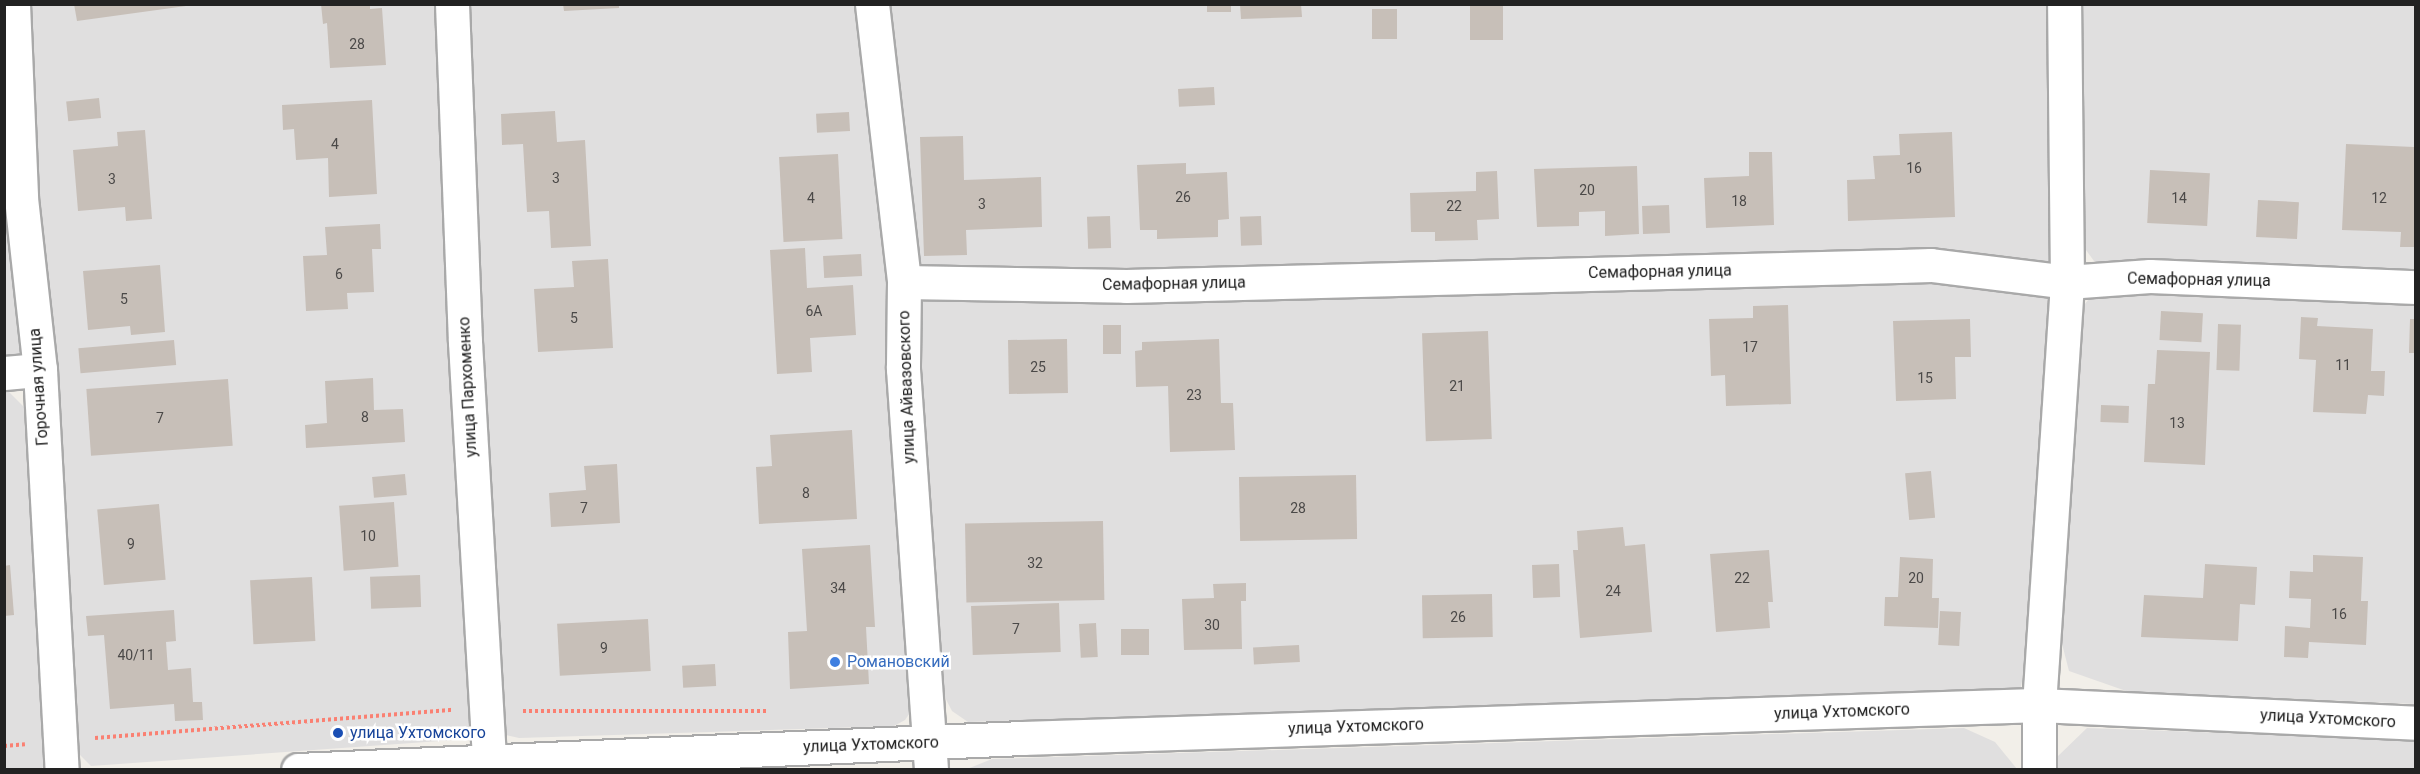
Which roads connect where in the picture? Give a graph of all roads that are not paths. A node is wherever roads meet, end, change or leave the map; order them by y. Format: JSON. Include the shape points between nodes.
{"nodes":[{"id":1,"x":13,"y":4,"type":"edge"},
{"id":2,"x":452,"y":4,"type":"edge"},
{"id":3,"x":872,"y":4,"type":"edge"},
{"id":4,"x":2064,"y":4,"type":"edge"},
{"id":5,"x":904,"y":282,"type":"junction"},
{"id":6,"x":2067,"y":282,"type":"junction"},
{"id":7,"x":2415,"y":287,"type":"edge"},
{"id":8,"x":40,"y":370,"type":"junction"},
{"id":9,"x":4,"y":373,"type":"edge"},
{"id":10,"x":2039,"y":705,"type":"junction"},
{"id":11,"x":2415,"y":723,"type":"edge"},
{"id":12,"x":930,"y":756,"type":"edge"},
{"id":13,"x":490,"y":765,"type":"edge"},
{"id":14,"x":62,"y":770,"type":"edge"},
{"id":15,"x":297,"y":770,"type":"edge"},
{"id":16,"x":2039,"y":770,"type":"edge"}],
"edges":[{"from":1,"to":8,"type":"street","name":"Горочная улица","via":[[21,198]]},
{"from":2,"to":13,"type":"street","name":"улица Пархоменко","via":[[465,342]]},
{"from":3,"to":5,"type":"street","name":"улица Айвазовского"},
{"from":4,"to":6,"type":"street"},
{"from":5,"to":6,"type":"street","name":"Семафорная улица","via":[[1126,286],[1931,265]]},
{"from":5,"to":12,"type":"street","name":"улица Айвазовского","via":[[903,369]]},
{"from":6,"to":7,"type":"street","name":"Семафорная улица","via":[[2150,276]]},
{"from":6,"to":10,"type":"street"},
{"from":8,"to":9,"type":"street"},
{"from":8,"to":14,"type":"street","name":"Горочная улица"},
{"from":10,"to":11,"type":"street","name":"улица Ухтомского"},
{"from":10,"to":12,"type":"street","name":"улица Ухтомского"},
{"from":10,"to":16,"type":"street"},
{"from":12,"to":13,"type":"street","name":"улица Ухтомского"},
{"from":13,"to":15,"type":"street","name":"улица Ухтомского"}]}
